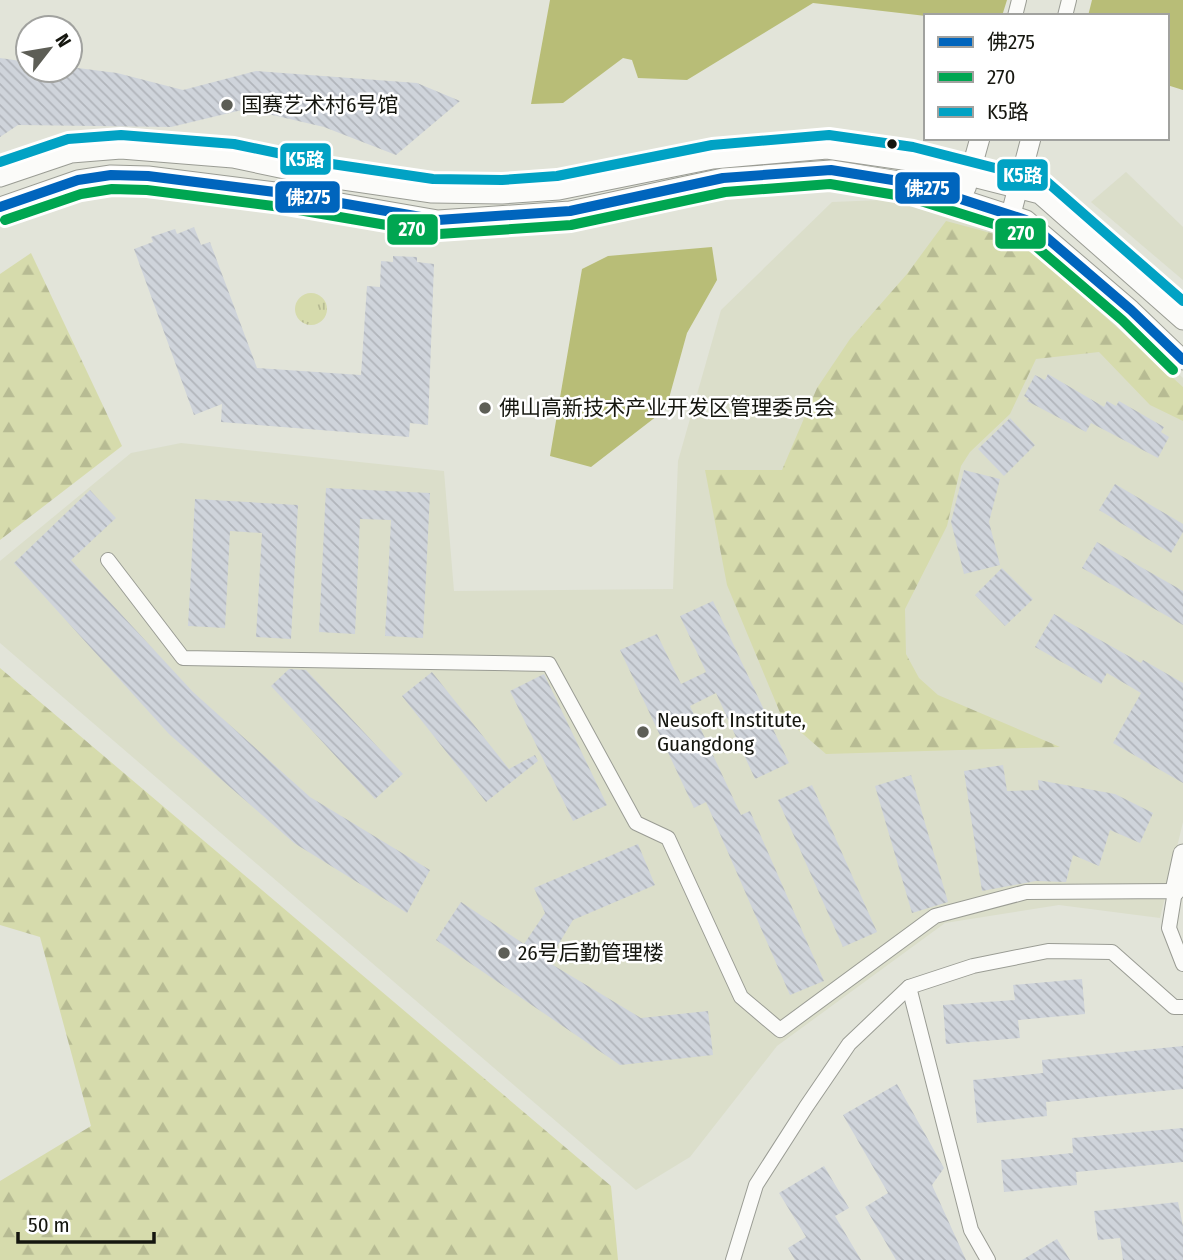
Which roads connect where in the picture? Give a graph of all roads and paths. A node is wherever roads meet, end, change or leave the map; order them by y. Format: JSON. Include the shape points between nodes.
{"nodes":[{"id":1,"x":979,"y":140,"type":"edge"},
{"id":2,"x":1030,"y":140,"type":"edge"},
{"id":3,"x":970,"y":175,"type":"junction"},
{"id":4,"x":0,"y":177,"type":"edge"},
{"id":5,"x":1017,"y":187,"type":"junction"},
{"id":6,"x":963,"y":199,"type":"junction"},
{"id":7,"x":0,"y":207,"type":"edge"},
{"id":8,"x":1011,"y":214,"type":"junction"},
{"id":9,"x":1183,"y":320,"type":"edge"},
{"id":10,"x":1183,"y":360,"type":"edge"},
{"id":11,"x":108,"y":560,"type":"dead end"},
{"id":12,"x":1183,"y":854,"type":"edge"},
{"id":13,"x":1175,"y":891,"type":"junction"},
{"id":14,"x":1183,"y":964,"type":"edge"},
{"id":15,"x":909,"y":987,"type":"junction"},
{"id":16,"x":1183,"y":1007,"type":"edge"},
{"id":17,"x":733,"y":1260,"type":"edge"},
{"id":18,"x":988,"y":1260,"type":"edge"}],
"edges":[{"from":1,"to":3,"type":"street"},
{"from":2,"to":5,"type":"street"},
{"from":3,"to":4,"type":"street","via":[[827,149],[713,159],[559,190],[432,193],[233,158],[121,149],[71,153]]},
{"from":3,"to":5,"type":"street"},
{"from":3,"to":6,"type":"street"},
{"from":5,"to":8,"type":"street"},
{"from":5,"to":9,"type":"street","via":[[1056,205]]},
{"from":6,"to":7,"type":"street","via":[[911,183],[831,170],[723,178],[570,211],[438,219],[283,193],[111,174],[78,180]]},
{"from":6,"to":8,"type":"street"},
{"from":8,"to":10,"type":"street","via":[[1039,229]]},
{"from":11,"to":13,"type":"street","via":[[183,658],[549,664],[636,823],[668,838],[741,997],[780,1030],[935,916],[1026,892]]},
{"from":12,"to":13,"type":"street"},
{"from":13,"to":14,"type":"street","via":[[1169,928]]},
{"from":15,"to":16,"type":"street","via":[[973,966],[1048,951],[1112,953],[1174,1007]]},
{"from":15,"to":17,"type":"street","via":[[849,1044],[806,1107],[756,1185]]},
{"from":15,"to":18,"type":"street","via":[[971,1230]]}]}
